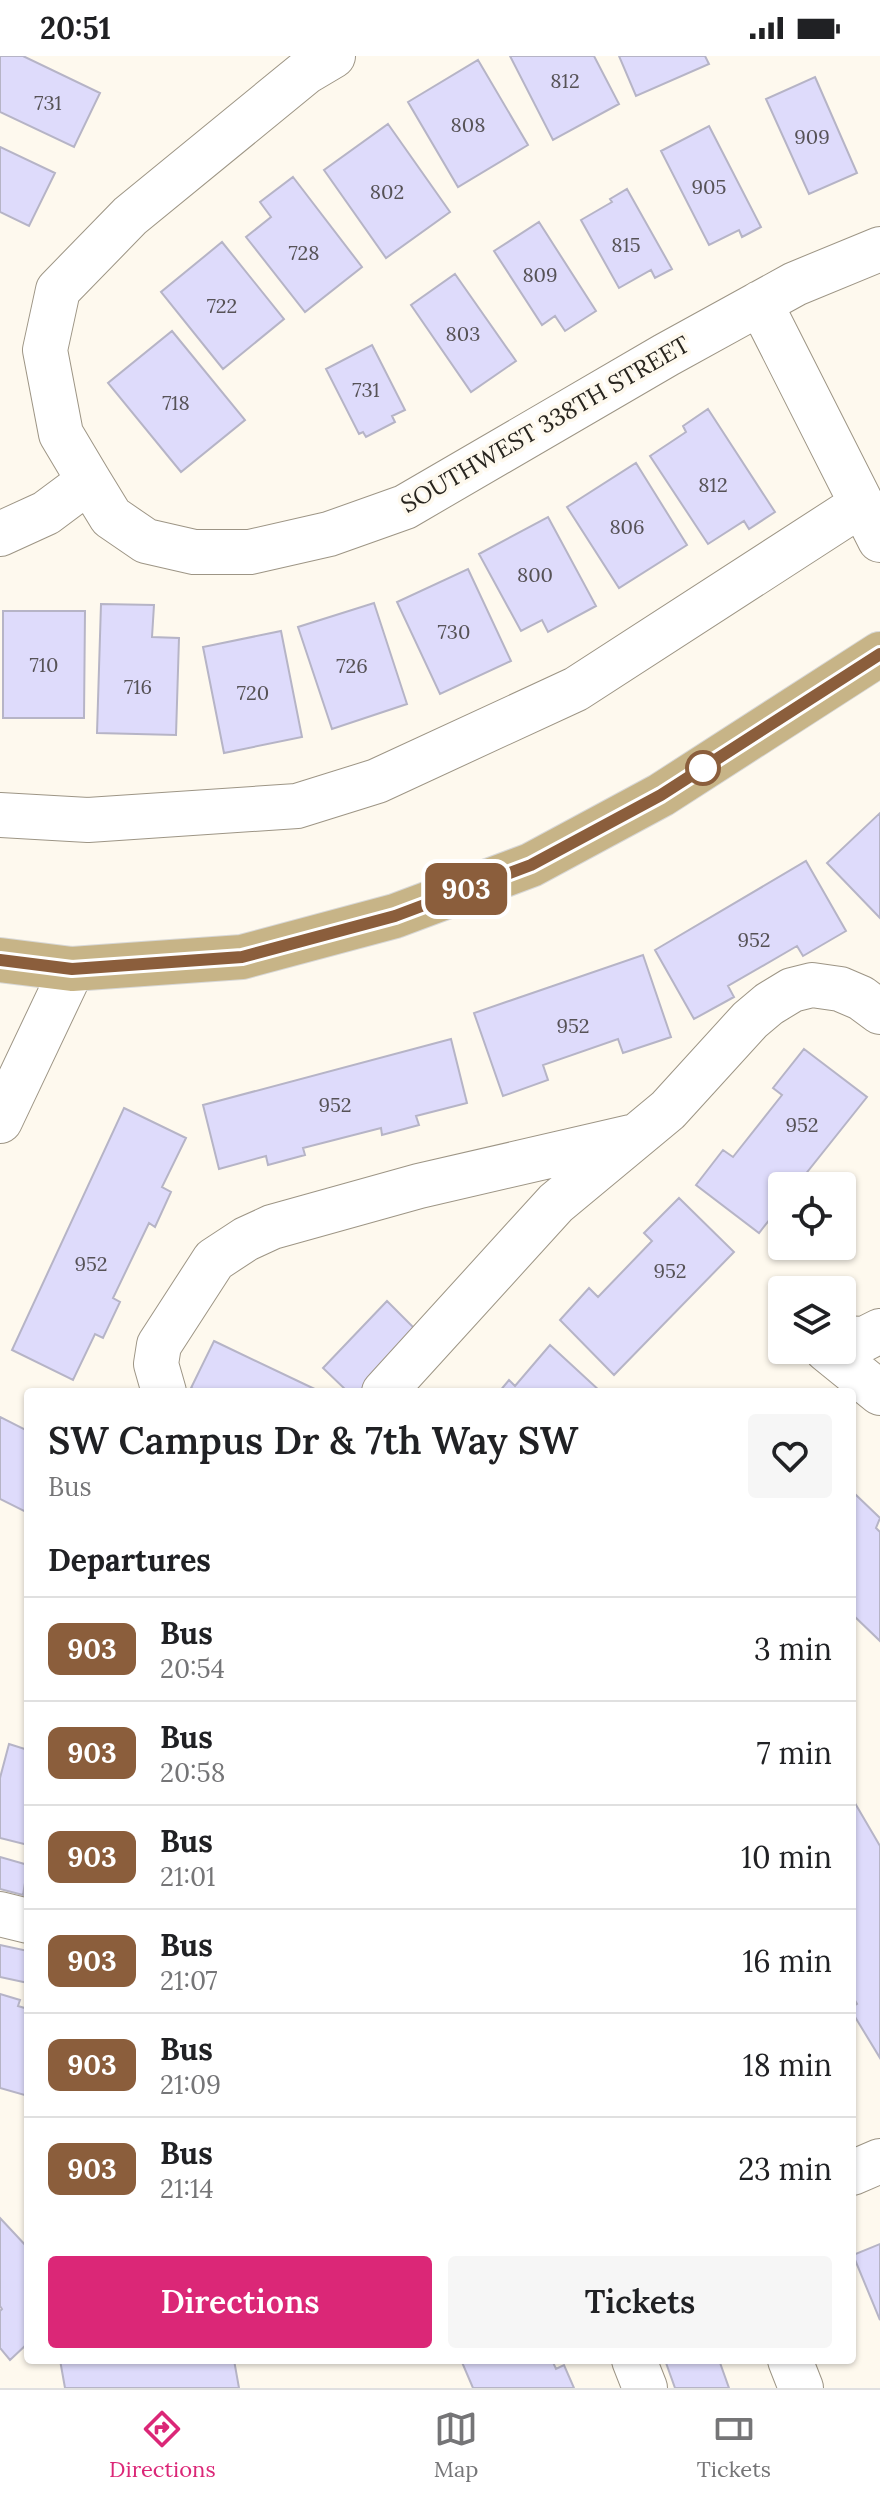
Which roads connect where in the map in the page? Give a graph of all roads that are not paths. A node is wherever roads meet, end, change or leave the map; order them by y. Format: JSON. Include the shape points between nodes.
{"nodes":[{"id":1,"x":311,"y":61,"type":"edge"},
{"id":2,"x":880,"y":249,"type":"edge"},
{"id":3,"x":760,"y":303,"type":"junction"},
{"id":4,"x":89,"y":481,"type":"junction"},
{"id":5,"x":871,"y":522,"type":"edge"},
{"id":6,"x":0,"y":534,"type":"edge"},
{"id":7,"x":880,"y":654,"type":"edge"},
{"id":8,"x":0,"y":815,"type":"edge"},
{"id":9,"x":0,"y":960,"type":"edge"},
{"id":10,"x":72,"y":969,"type":"junction"},
{"id":11,"x":880,"y":1012,"type":"edge"},
{"id":12,"x":0,"y":1121,"type":"edge"},
{"id":13,"x":641,"y":1135,"type":"junction"},
{"id":14,"x":880,"y":1331,"type":"edge"},
{"id":15,"x":856,"y":1339,"type":"edge"},
{"id":16,"x":844,"y":1364,"type":"edge"},
{"id":17,"x":163,"y":1388,"type":"edge"},
{"id":18,"x":388,"y":1388,"type":"edge"},
{"id":19,"x":880,"y":1393,"type":"edge"},
{"id":20,"x":0,"y":1914,"type":"edge"},
{"id":21,"x":24,"y":1920,"type":"edge"},
{"id":22,"x":880,"y":2161,"type":"edge"},
{"id":23,"x":856,"y":2171,"type":"edge"},
{"id":24,"x":636,"y":2364,"type":"edge"},
{"id":25,"x":792,"y":2364,"type":"edge"},
{"id":26,"x":645,"y":2388,"type":"edge"},
{"id":27,"x":801,"y":2388,"type":"edge"}],
"edges":[{"from":1,"to":4,"type":"street","name":"SOUTHWEST 338TH STREET","via":[[130,216],[58,290],[45,350],[61,434]]},
{"from":2,"to":3,"type":"street","name":"SOUTHWEST 338TH STREET"},
{"from":3,"to":4,"type":"street","name":"SOUTHWEST 338TH STREET","via":[[405,507],[329,534],[250,552],[194,552],[146,541],[134,533],[111,517]]},
{"from":3,"to":5,"type":"street"},
{"from":4,"to":6,"type":"street","via":[[46,513]]},
{"from":5,"to":8,"type":"street","via":[[576,689],[377,781],[297,806],[88,820]]},
{"from":7,"to":10,"type":"main road","via":[[661,795],[531,865],[395,916],[242,957]]},
{"from":9,"to":10,"type":"main road"},
{"from":10,"to":12,"type":"street"},
{"from":11,"to":13,"type":"street","via":[[840,989],[812,985],[792,990],[750,1020]]},
{"from":13,"to":17,"type":"street","via":[[419,1186],[246,1239],[214,1260],[159,1345],[156,1364]]},
{"from":13,"to":18,"type":"street","via":[[556,1203]]},
{"from":14,"to":15,"type":"street"},
{"from":16,"to":19,"type":"street"},
{"from":20,"to":21,"type":"street"},
{"from":22,"to":23,"type":"street"},
{"from":24,"to":26,"type":"street"},
{"from":25,"to":27,"type":"street"}]}
